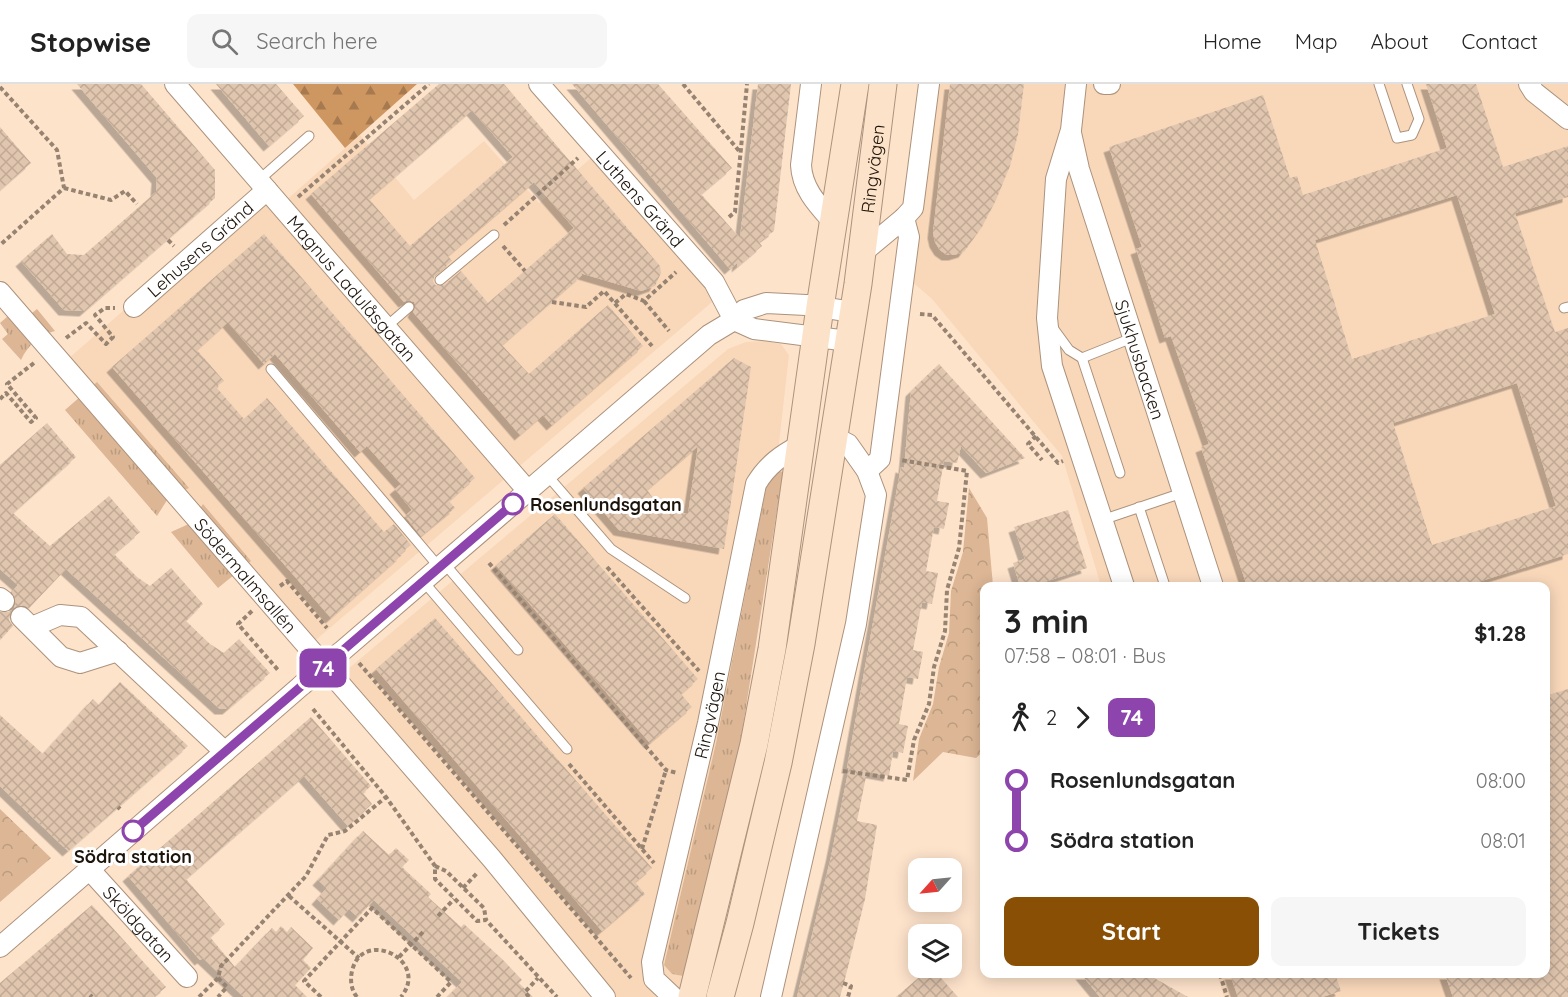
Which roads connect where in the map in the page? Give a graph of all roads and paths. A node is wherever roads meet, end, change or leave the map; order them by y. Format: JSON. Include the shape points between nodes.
{"nodes":[{"id":1,"x":176,"y":84,"type":"edge"},
{"id":2,"x":429,"y":84,"type":"edge"},
{"id":3,"x":539,"y":84,"type":"edge"},
{"id":4,"x":683,"y":84,"type":"edge"},
{"id":5,"x":747,"y":84,"type":"edge"},
{"id":6,"x":811,"y":84,"type":"edge"},
{"id":7,"x":855,"y":84,"type":"edge"},
{"id":8,"x":883,"y":84,"type":"edge"},
{"id":9,"x":930,"y":84,"type":"edge"},
{"id":10,"x":1076,"y":84,"type":"edge"},
{"id":11,"x":1104,"y":84,"type":"edge"},
{"id":12,"x":1110,"y":84,"type":"edge"},
{"id":13,"x":1378,"y":84,"type":"edge"},
{"id":14,"x":1407,"y":84,"type":"edge"},
{"id":15,"x":1529,"y":84,"type":"edge"},
{"id":16,"x":0,"y":87,"type":"edge"},
{"id":17,"x":1568,"y":119,"type":"edge"},
{"id":18,"x":1071,"y":130,"type":"junction"},
{"id":19,"x":309,"y":136,"type":"dead end"},
{"id":20,"x":740,"y":153,"type":"junction"},
{"id":21,"x":579,"y":158,"type":"dead end"},
{"id":22,"x":263,"y":185,"type":"junction"},
{"id":23,"x":64,"y":188,"type":"junction"},
{"id":24,"x":308,"y":188,"type":"dead end"},
{"id":25,"x":137,"y":204,"type":"dead end"},
{"id":26,"x":729,"y":217,"type":"dead end"},
{"id":27,"x":904,"y":218,"type":"junction"},
{"id":28,"x":834,"y":223,"type":"junction"},
{"id":29,"x":494,"y":235,"type":"junction"},
{"id":30,"x":0,"y":245,"type":"edge"},
{"id":31,"x":862,"y":253,"type":"junction"},
{"id":32,"x":525,"y":271,"type":"dead end"},
{"id":33,"x":676,"y":272,"type":"dead end"},
{"id":34,"x":440,"y":280,"type":"dead end"},
{"id":35,"x":0,"y":292,"type":"edge"},
{"id":36,"x":644,"y":301,"type":"junction"},
{"id":37,"x":552,"y":302,"type":"dead end"},
{"id":38,"x":615,"y":303,"type":"junction"},
{"id":39,"x":134,"y":307,"type":"dead end"},
{"id":40,"x":409,"y":307,"type":"dead end"},
{"id":41,"x":820,"y":307,"type":"junction"},
{"id":42,"x":853,"y":312,"type":"junction"},
{"id":43,"x":914,"y":313,"type":"dead end"},
{"id":44,"x":95,"y":315,"type":"dead end"},
{"id":45,"x":1047,"y":318,"type":"junction"},
{"id":46,"x":734,"y":320,"type":"junction"},
{"id":47,"x":86,"y":323,"type":"dead end"},
{"id":48,"x":387,"y":326,"type":"junction"},
{"id":49,"x":669,"y":331,"type":"dead end"},
{"id":50,"x":816,"y":337,"type":"junction"},
{"id":51,"x":1132,"y":338,"type":"junction"},
{"id":52,"x":848,"y":341,"type":"junction"},
{"id":53,"x":652,"y":346,"type":"dead end"},
{"id":54,"x":1082,"y":358,"type":"junction"},
{"id":55,"x":271,"y":369,"type":"dead end"},
{"id":56,"x":7,"y":384,"type":"dead end"},
{"id":57,"x":0,"y":399,"type":"edge"},
{"id":58,"x":1036,"y":436,"type":"junction"},
{"id":59,"x":834,"y":437,"type":"junction"},
{"id":60,"x":802,"y":444,"type":"junction"},
{"id":61,"x":905,"y":460,"type":"dead end"},
{"id":62,"x":1042,"y":460,"type":"dead end"},
{"id":63,"x":1058,"y":463,"type":"dead end"},
{"id":64,"x":867,"y":471,"type":"junction"},
{"id":65,"x":1120,"y":473,"type":"dead end"},
{"id":66,"x":547,"y":475,"type":"junction"},
{"id":67,"x":528,"y":491,"type":"junction"},
{"id":68,"x":1182,"y":493,"type":"junction"},
{"id":69,"x":1140,"y":507,"type":"junction"},
{"id":70,"x":1102,"y":520,"type":"junction"},
{"id":71,"x":600,"y":559,"type":"dead end"},
{"id":72,"x":489,"y":563,"type":"dead end"},
{"id":73,"x":442,"y":565,"type":"junction"},
{"id":74,"x":287,"y":581,"type":"dead end"},
{"id":75,"x":423,"y":581,"type":"junction"},
{"id":76,"x":1123,"y":582,"type":"edge"},
{"id":77,"x":1164,"y":582,"type":"edge"},
{"id":78,"x":1213,"y":582,"type":"edge"},
{"id":79,"x":686,"y":598,"type":"dead end"},
{"id":80,"x":238,"y":624,"type":"dead end"},
{"id":81,"x":327,"y":628,"type":"dead end"},
{"id":82,"x":344,"y":650,"type":"junction"},
{"id":83,"x":518,"y":650,"type":"dead end"},
{"id":84,"x":118,"y":651,"type":"junction"},
{"id":85,"x":278,"y":670,"type":"dead end"},
{"id":86,"x":697,"y":671,"type":"dead end"},
{"id":87,"x":313,"y":709,"type":"dead end"},
{"id":88,"x":567,"y":749,"type":"joint"},
{"id":89,"x":225,"y":752,"type":"junction"},
{"id":90,"x":666,"y":770,"type":"junction"},
{"id":91,"x":848,"y":772,"type":"dead end"},
{"id":92,"x":678,"y":774,"type":"dead end"},
{"id":93,"x":386,"y":797,"type":"junction"},
{"id":94,"x":642,"y":849,"type":"junction"},
{"id":95,"x":651,"y":860,"type":"dead end"},
{"id":96,"x":435,"y":867,"type":"junction"},
{"id":97,"x":89,"y":869,"type":"junction"},
{"id":98,"x":475,"y":876,"type":"dead end"},
{"id":99,"x":463,"y":888,"type":"junction"},
{"id":100,"x":289,"y":896,"type":"junction"},
{"id":101,"x":454,"y":899,"type":"junction"},
{"id":102,"x":438,"y":916,"type":"dead end"},
{"id":103,"x":486,"y":920,"type":"junction"},
{"id":104,"x":424,"y":931,"type":"dead end"},
{"id":105,"x":341,"y":942,"type":"junction"},
{"id":106,"x":412,"y":944,"type":"junction"},
{"id":107,"x":0,"y":947,"type":"edge"},
{"id":108,"x":399,"y":957,"type":"junction"},
{"id":109,"x":359,"y":958,"type":"junction"},
{"id":110,"x":187,"y":977,"type":"dead end"},
{"id":111,"x":218,"y":978,"type":"junction"},
{"id":112,"x":538,"y":978,"type":"junction"},
{"id":113,"x":631,"y":978,"type":"dead end"},
{"id":114,"x":1221,"y":978,"type":"edge"},
{"id":115,"x":843,"y":983,"type":"dead end"},
{"id":116,"x":199,"y":997,"type":"edge"},
{"id":117,"x":218,"y":997,"type":"edge"},
{"id":118,"x":321,"y":997,"type":"edge"},
{"id":119,"x":357,"y":997,"type":"edge"},
{"id":120,"x":401,"y":997,"type":"edge"},
{"id":121,"x":437,"y":997,"type":"edge"},
{"id":122,"x":529,"y":997,"type":"edge"},
{"id":123,"x":557,"y":997,"type":"edge"},
{"id":124,"x":605,"y":997,"type":"edge"},
{"id":125,"x":673,"y":997,"type":"edge"},
{"id":126,"x":692,"y":997,"type":"edge"},
{"id":127,"x":720,"y":997,"type":"edge"},
{"id":128,"x":771,"y":997,"type":"edge"},
{"id":129,"x":848,"y":997,"type":"edge"},
{"id":130,"x":1227,"y":997,"type":"edge"}],
"edges":[{"from":1,"to":22,"type":"street","name":"Magnus Ladulåsgatan"},
{"from":2,"to":24,"type":"path"},
{"from":3,"to":46,"type":"street","name":"Luthens Gränd","via":[[714,282]]},
{"from":4,"to":20,"type":"path"},
{"from":5,"to":20,"type":"path"},
{"from":6,"to":28,"type":"street","name":"Ringvägen","via":[[802,179]]},
{"from":7,"to":28,"type":"main road","name":"Ringvägen"},
{"from":8,"to":31,"type":"main road","name":"Ringvägen"},
{"from":9,"to":27,"type":"street","name":"Ringvägen","via":[[913,208]]},
{"from":10,"to":18,"type":"street","name":"Sjukhusbacken"},
{"from":11,"to":12,"type":"street"},
{"from":13,"to":14,"type":"lane","via":[[1396,138],[1412,135],[1419,119]]},
{"from":15,"to":17,"type":"street"},
{"from":16,"to":23,"type":"path","via":[[57,150]]},
{"from":18,"to":45,"type":"street","name":"Sjukhusbacken","via":[[1056,179]]},
{"from":18,"to":51,"type":"street","name":"Sjukhusbacken","via":[[1079,169]]},
{"from":19,"to":22,"type":"lane"},
{"from":20,"to":26,"type":"path","via":[[735,212]]},
{"from":21,"to":29,"type":"path"},
{"from":22,"to":39,"type":"street","name":"Lehusens Gränd"},
{"from":22,"to":48,"type":"street","name":"Magnus Ladulåsgatan"},
{"from":23,"to":25,"type":"path","via":[[111,200],[125,191]]},
{"from":23,"to":30,"type":"path"},
{"from":27,"to":31,"type":"street","name":"Ringvägen"},
{"from":27,"to":64,"type":"street","via":[[909,237],[880,459]]},
{"from":28,"to":41,"type":"main road","name":"Ringvägen"},
{"from":29,"to":32,"type":"path"},
{"from":29,"to":34,"type":"lane"},
{"from":31,"to":42,"type":"main road","name":"Ringvägen"},
{"from":33,"to":36,"type":"path"},
{"from":35,"to":124,"type":"street","name":"Södermalmsallén","via":[[492,859]]},
{"from":36,"to":38,"type":"path","via":[[626,294]]},
{"from":36,"to":49,"type":"path"},
{"from":37,"to":38,"type":"path","via":[[586,307],[604,291]]},
{"from":38,"to":53,"type":"path"},
{"from":40,"to":48,"type":"lane"},
{"from":41,"to":42,"type":"street"},
{"from":41,"to":46,"type":"street","via":[[766,303],[744,310]]},
{"from":41,"to":50,"type":"main road","name":"Ringvägen"},
{"from":42,"to":52,"type":"main road","name":"Ringvägen"},
{"from":43,"to":58,"type":"path","via":[[932,315]]},
{"from":44,"to":47,"type":"path","via":[[113,338],[106,344]]},
{"from":45,"to":54,"type":"lane","via":[[1069,350]]},
{"from":45,"to":70,"type":"street","name":"Sjukhusbacken","via":[[1052,366]]},
{"from":46,"to":50,"type":"street","via":[[754,328]]},
{"from":46,"to":66,"type":"street","via":[[709,335]]},
{"from":48,"to":67,"type":"street","name":"Magnus Ladulåsgatan"},
{"from":50,"to":52,"type":"street"},
{"from":50,"to":60,"type":"main road","name":"Ringvägen"},
{"from":51,"to":54,"type":"lane"},
{"from":51,"to":68,"type":"street","name":"Sjukhusbacken"},
{"from":52,"to":59,"type":"main road","name":"Ringvägen"},
{"from":54,"to":65,"type":"lane"},
{"from":55,"to":73,"type":"lane"},
{"from":56,"to":57,"type":"path","via":[[36,418],[31,422],[6,393]]},
{"from":58,"to":62,"type":"path","via":[[1028,444]]},
{"from":58,"to":63,"type":"path"},
{"from":59,"to":64,"type":"street","via":[[848,444]]},
{"from":59,"to":127,"type":"main road","name":"Ringvägen","via":[[778,763]]},
{"from":60,"to":125,"type":"street","name":"Ringvägen","via":[[780,455],[756,484],[708,723],[652,963],[654,980]]},
{"from":60,"to":126,"type":"main road","name":"Ringvägen","via":[[754,744]]},
{"from":61,"to":91,"type":"path","via":[[967,471],[959,548],[947,590],[945,632],[934,667],[929,704],[914,740],[907,780]]},
{"from":64,"to":128,"type":"street","via":[[876,495],[856,624]]},
{"from":66,"to":67,"type":"street"},
{"from":66,"to":79,"type":"lane","via":[[611,549]]},
{"from":67,"to":73,"type":"street"},
{"from":68,"to":69,"type":"lane"},
{"from":68,"to":78,"type":"street","name":"Sjukhusbacken"},
{"from":69,"to":70,"type":"lane"},
{"from":69,"to":77,"type":"lane"},
{"from":70,"to":76,"type":"street","name":"Sjukhusbacken"},
{"from":71,"to":86,"type":"path"},
{"from":72,"to":90,"type":"path"},
{"from":73,"to":75,"type":"street"},
{"from":73,"to":83,"type":"lane"},
{"from":74,"to":81,"type":"path"},
{"from":75,"to":82,"type":"street"},
{"from":75,"to":88,"type":"lane"},
{"from":80,"to":85,"type":"path"},
{"from":82,"to":89,"type":"street","bridge":true},
{"from":82,"to":113,"type":"path"},
{"from":84,"to":84,"type":"street","via":[[80,663],[61,657],[26,622],[60,615],[81,617]]},
{"from":84,"to":89,"type":"street"},
{"from":87,"to":93,"type":"path"},
{"from":88,"to":94,"type":"path","via":[[567,763]]},
{"from":89,"to":97,"type":"street"},
{"from":90,"to":92,"type":"path"},
{"from":90,"to":94,"type":"path"},
{"from":93,"to":96,"type":"path"},
{"from":93,"to":100,"type":"path","via":[[345,831],[328,835],[306,876]]},
{"from":94,"to":95,"type":"path"},
{"from":96,"to":99,"type":"path","via":[[446,871]]},
{"from":96,"to":101,"type":"path","via":[[435,879]]},
{"from":97,"to":107,"type":"street"},
{"from":97,"to":110,"type":"street","name":"Sköldgatan"},
{"from":98,"to":99,"type":"path"},
{"from":99,"to":103,"type":"path","via":[[484,908]]},
{"from":100,"to":105,"type":"path"},
{"from":100,"to":111,"type":"path","via":[[221,966]]},
{"from":101,"to":102,"type":"path"},
{"from":101,"to":103,"type":"path","via":[[477,921]]},
{"from":103,"to":112,"type":"path"},
{"from":104,"to":106,"type":"path"},
{"from":105,"to":106,"type":"path","via":[[372,908]]},
{"from":105,"to":109,"type":"path"},
{"from":105,"to":118,"type":"path","via":[[304,981]]},
{"from":106,"to":108,"type":"path"},
{"from":106,"to":121,"type":"path","via":[[451,982]]},
{"from":108,"to":109,"type":"path","via":[[378,949]]},
{"from":108,"to":120,"type":"path","via":[[407,970]]},
{"from":109,"to":119,"type":"path","via":[[351,976]]},
{"from":111,"to":116,"type":"path"},
{"from":111,"to":117,"type":"path","via":[[227,987]]},
{"from":112,"to":122,"type":"path","via":[[525,992]]},
{"from":112,"to":123,"type":"path"},
{"from":114,"to":130,"type":"path"},
{"from":115,"to":129,"type":"path","via":[[851,986]]}]}
